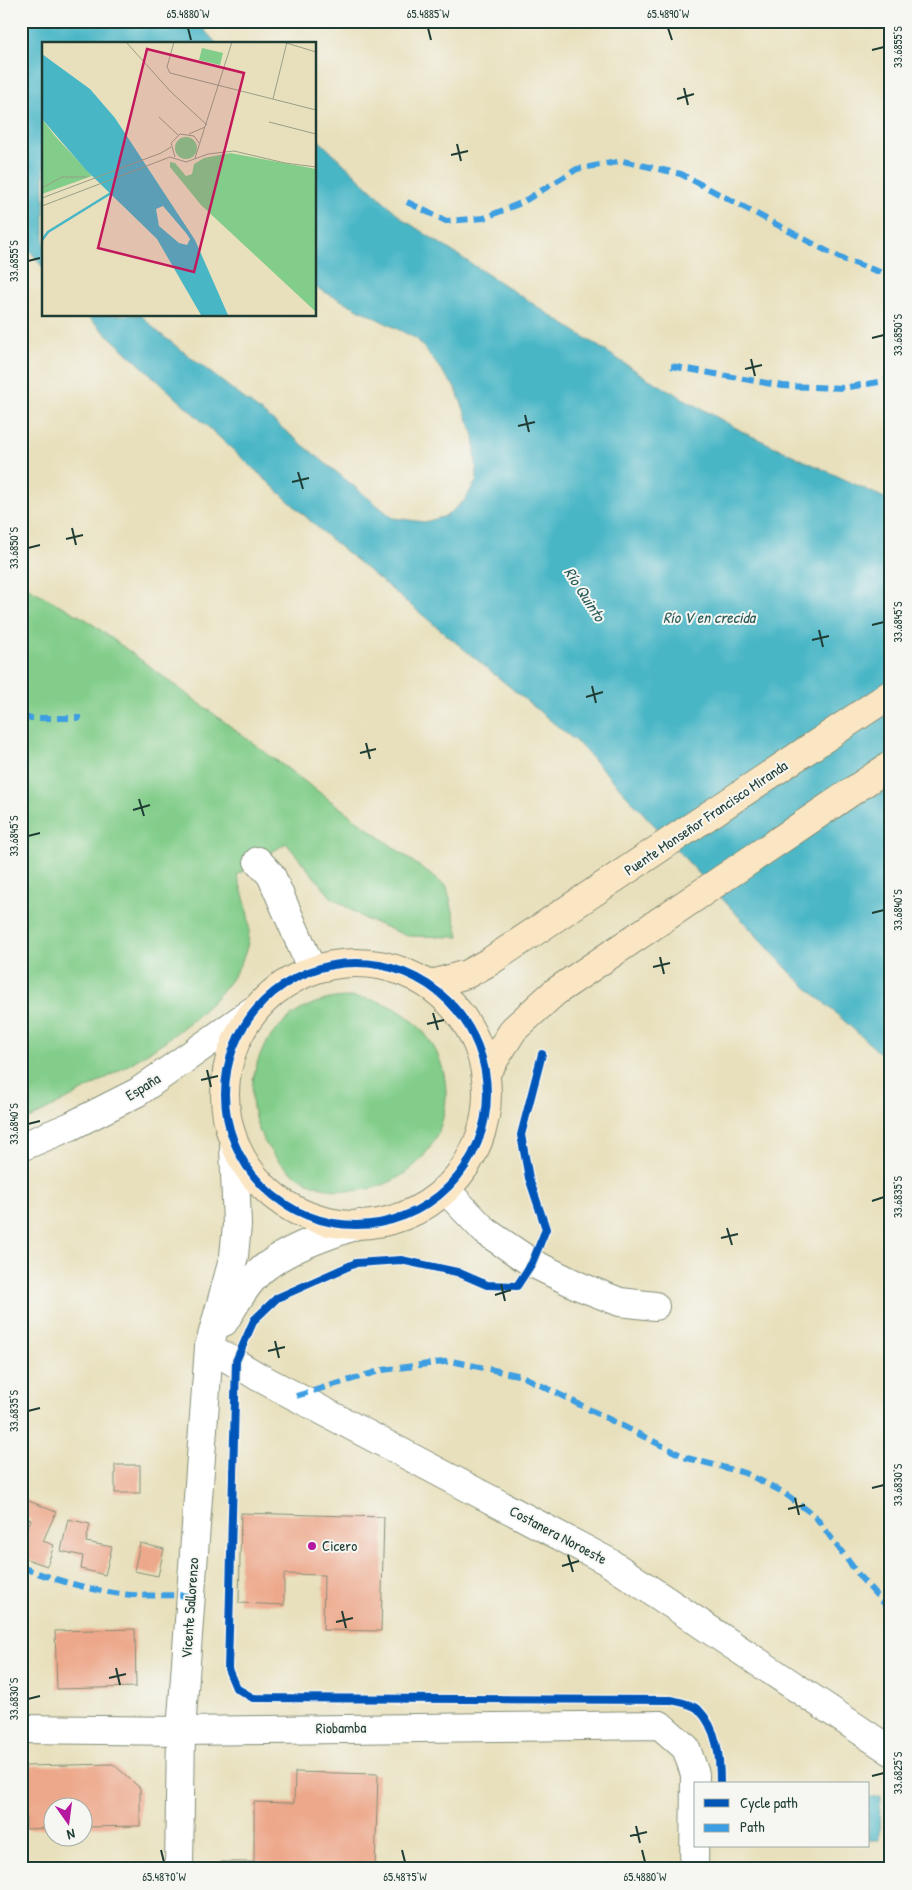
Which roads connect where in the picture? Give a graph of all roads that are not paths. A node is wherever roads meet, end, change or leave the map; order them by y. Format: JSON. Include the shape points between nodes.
{"nodes":[{"id":1,"x":891,"y":694,"type":"edge"},
{"id":2,"x":891,"y":765,"type":"edge"},
{"id":3,"x":258,"y":861,"type":"dead end"},
{"id":4,"x":312,"y":970,"type":"junction"},
{"id":5,"x":429,"y":985,"type":"junction"},
{"id":6,"x":254,"y":1010,"type":"junction"},
{"id":7,"x":487,"y":1071,"type":"junction"},
{"id":8,"x":21,"y":1147,"type":"edge"},
{"id":9,"x":234,"y":1147,"type":"junction"},
{"id":10,"x":444,"y":1189,"type":"junction"},
{"id":11,"x":359,"y":1224,"type":"junction"},
{"id":12,"x":655,"y":1306,"type":"dead end"},
{"id":13,"x":209,"y":1347,"type":"junction"},
{"id":14,"x":21,"y":1728,"type":"edge"},
{"id":15,"x":181,"y":1731,"type":"junction"},
{"id":16,"x":891,"y":1751,"type":"edge"},
{"id":17,"x":695,"y":1782,"type":"edge"},
{"id":18,"x":694,"y":1848,"type":"edge"},
{"id":19,"x":179,"y":1869,"type":"edge"},
{"id":20,"x":694,"y":1869,"type":"edge"}],
"edges":[{"from":1,"to":5,"type":"street","name":"Puente Monseñor Francisco Miranda","via":[[521,942],[467,974]]},
{"from":2,"to":7,"type":"street","via":[[555,992],[514,1029]]},
{"from":3,"to":4,"type":"street","via":[[271,875]]},
{"from":4,"to":5,"type":"street","via":[[343,964],[374,965],[404,973]]},
{"from":4,"to":6,"type":"street","via":[[284,982]]},
{"from":5,"to":7,"type":"street","via":[[458,1012],[476,1042]]},
{"from":6,"to":8,"type":"street","name":"España","via":[[138,1092]]},
{"from":6,"to":9,"type":"street","via":[[234,1051],[226,1084],[225,1116]]},
{"from":7,"to":10,"type":"street","via":[[483,1130],[468,1166]]},
{"from":9,"to":11,"type":"street","via":[[253,1180],[299,1215]]},
{"from":9,"to":13,"type":"street","name":"Vicente Sallorenzo","via":[[237,1225],[234,1256]]},
{"from":10,"to":11,"type":"street","via":[[432,1202],[386,1222]]},
{"from":10,"to":12,"type":"street","via":[[485,1231],[532,1263],[620,1302]]},
{"from":11,"to":13,"type":"street","name":"Vicente Sallorenzo","via":[[299,1247],[267,1265],[243,1292]]},
{"from":13,"to":15,"type":"street","name":"Vicente Sallorenzo"},
{"from":13,"to":16,"type":"street","name":"Costanera Noroeste","via":[[607,1561]]},
{"from":14,"to":15,"type":"street","name":"Riobamba"},
{"from":15,"to":17,"type":"street","name":"Riobamba","via":[[660,1725],[686,1748]]},
{"from":15,"to":19,"type":"street","name":"Vicente Sallorenzo"},
{"from":18,"to":20,"type":"street","name":"Riobamba"}]}
